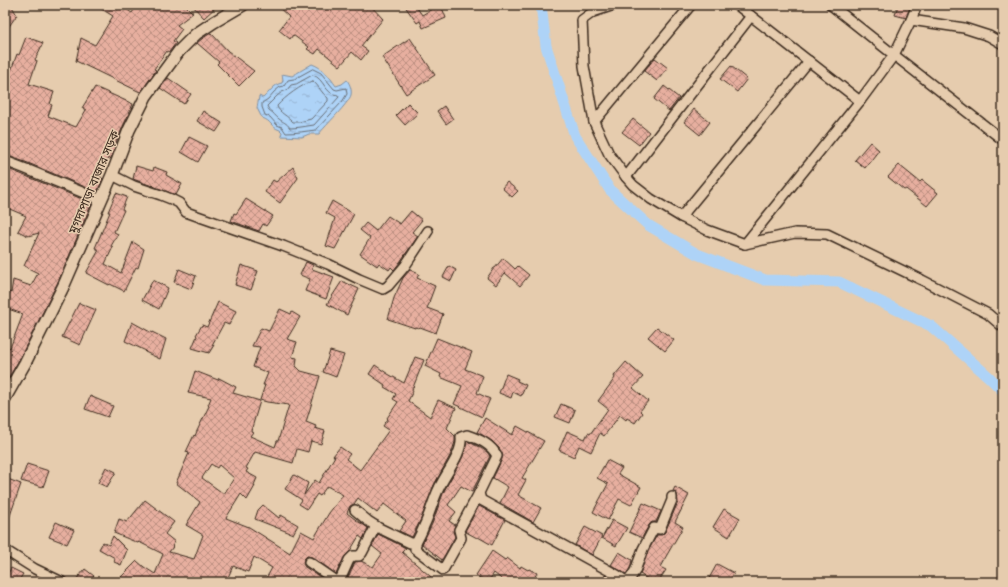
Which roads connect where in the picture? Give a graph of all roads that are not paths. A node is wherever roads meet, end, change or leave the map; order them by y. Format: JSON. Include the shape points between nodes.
{"nodes":[{"id":1,"x":243,"y":5,"type":"edge"},
{"id":2,"x":614,"y":5,"type":"edge"},
{"id":3,"x":691,"y":5,"type":"edge"},
{"id":4,"x":736,"y":5,"type":"edge"},
{"id":5,"x":831,"y":5,"type":"edge"},
{"id":6,"x":917,"y":5,"type":"edge"},
{"id":7,"x":751,"y":16,"type":"junction"},
{"id":8,"x":911,"y":20,"type":"junction"},
{"id":9,"x":1003,"y":44,"type":"edge"},
{"id":10,"x":894,"y":55,"type":"junction"},
{"id":11,"x":809,"y":61,"type":"junction"},
{"id":12,"x":860,"y":101,"type":"junction"},
{"id":13,"x":594,"y":122,"type":"junction"},
{"id":14,"x":1003,"y":140,"type":"edge"},
{"id":15,"x":5,"y":161,"type":"edge"},
{"id":16,"x":112,"y":175,"type":"junction"},
{"id":17,"x":626,"y":177,"type":"junction"},
{"id":18,"x":101,"y":200,"type":"junction"},
{"id":19,"x":681,"y":217,"type":"junction"},
{"id":20,"x":428,"y":230,"type":"dead end"},
{"id":21,"x":746,"y":244,"type":"junction"},
{"id":22,"x":1001,"y":322,"type":"edge"},
{"id":23,"x":5,"y":398,"type":"edge"},
{"id":24,"x":479,"y":493,"type":"junction"},
{"id":25,"x":672,"y":497,"type":"dead end"},
{"id":26,"x":355,"y":510,"type":"dead end"},
{"id":27,"x":376,"y":526,"type":"junction"},
{"id":28,"x":416,"y":543,"type":"junction"},
{"id":29,"x":5,"y":550,"type":"edge"},
{"id":30,"x":309,"y":562,"type":"dead end"},
{"id":31,"x":62,"y":582,"type":"edge"},
{"id":32,"x":338,"y":582,"type":"edge"},
{"id":33,"x":628,"y":582,"type":"edge"}],
"edges":[{"from":1,"to":16,"type":"street","name":"মুগদাপাড়া বাজার সড়ক","via":[[196,34],[179,51],[146,96]]},
{"from":2,"to":13,"type":"street","via":[[593,12],[582,20],[584,66]]},
{"from":3,"to":13,"type":"street"},
{"from":4,"to":7,"type":"street"},
{"from":5,"to":10,"type":"street"},
{"from":6,"to":8,"type":"street"},
{"from":7,"to":11,"type":"street"},
{"from":7,"to":17,"type":"street"},
{"from":8,"to":9,"type":"street","via":[[964,28],[989,36]]},
{"from":8,"to":10,"type":"street"},
{"from":10,"to":12,"type":"street"},
{"from":10,"to":14,"type":"street"},
{"from":11,"to":12,"type":"street"},
{"from":11,"to":19,"type":"street"},
{"from":12,"to":21,"type":"street"},
{"from":13,"to":17,"type":"street","via":[[609,154]]},
{"from":15,"to":18,"type":"street"},
{"from":16,"to":18,"type":"street","name":"মুগদাপাড়া বাজার সড়ক"},
{"from":16,"to":20,"type":"street","via":[[179,203],[186,212],[200,218],[283,246],[384,289],[405,266]]},
{"from":17,"to":19,"type":"street","via":[[651,199]]},
{"from":18,"to":23,"type":"street","name":"মুগদাপাড়া বাজার সড়ক","via":[[64,285]]},
{"from":19,"to":21,"type":"street","via":[[706,230]]},
{"from":21,"to":22,"type":"street","via":[[795,233],[827,234]]},
{"from":24,"to":28,"type":"street","via":[[459,530],[461,538],[443,570],[415,549]]},
{"from":24,"to":28,"type":"street","via":[[497,456],[488,444],[467,435],[461,437],[462,443],[458,453],[439,488]]},
{"from":24,"to":33,"type":"street","via":[[481,500]]},
{"from":25,"to":33,"type":"street","via":[[660,529],[654,528]]},
{"from":26,"to":27,"type":"street"},
{"from":27,"to":28,"type":"street","via":[[410,543]]},
{"from":27,"to":32,"type":"street","via":[[362,553],[349,560]]},
{"from":29,"to":31,"type":"street"},
{"from":30,"to":32,"type":"street"}]}
